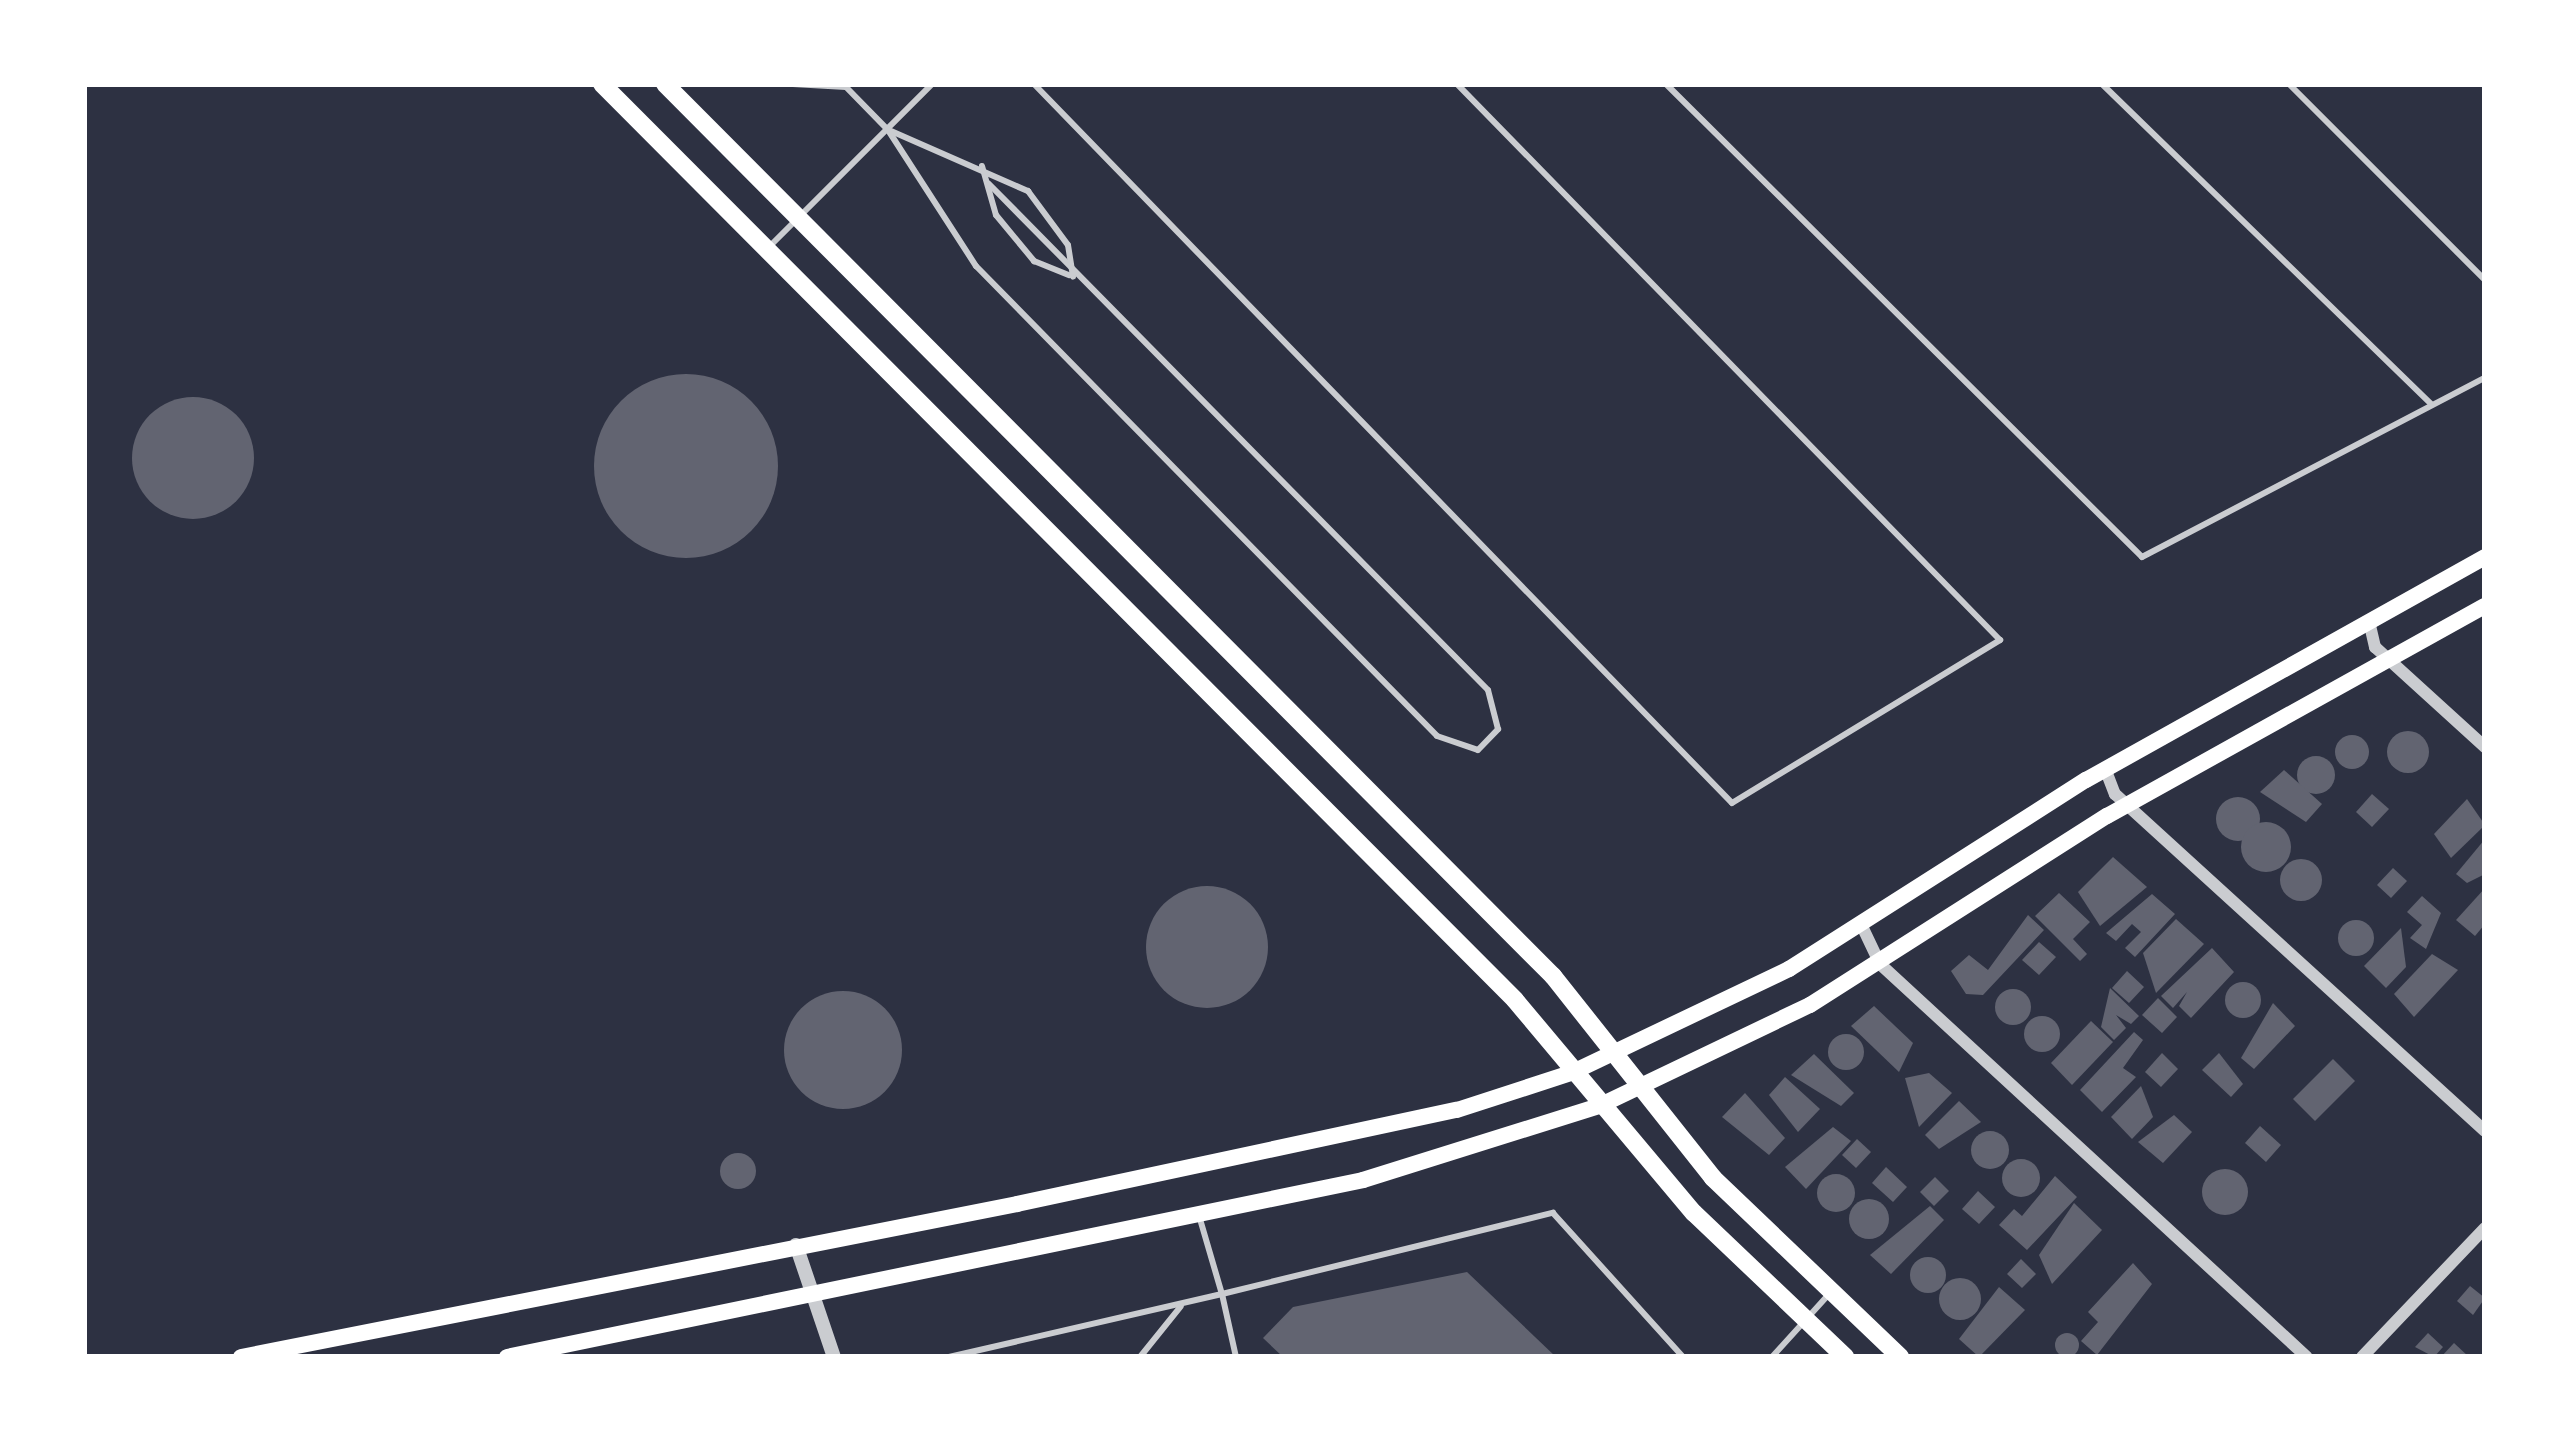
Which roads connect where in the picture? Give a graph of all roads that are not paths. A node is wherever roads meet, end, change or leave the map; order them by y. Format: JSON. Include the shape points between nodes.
{"nodes":[{"id":1,"x":602,"y":84,"type":"edge"},
{"id":2,"x":665,"y":84,"type":"edge"},
{"id":3,"x":794,"y":84,"type":"edge"},
{"id":4,"x":932,"y":84,"type":"edge"},
{"id":5,"x":1034,"y":84,"type":"edge"},
{"id":6,"x":1457,"y":84,"type":"edge"},
{"id":7,"x":1666,"y":84,"type":"edge"},
{"id":8,"x":2102,"y":84,"type":"edge"},
{"id":9,"x":2289,"y":84,"type":"edge"},
{"id":10,"x":888,"y":130,"type":"junction"},
{"id":11,"x":981,"y":165,"type":"junction"},
{"id":12,"x":989,"y":184,"type":"junction"},
{"id":13,"x":798,"y":218,"type":"junction"},
{"id":14,"x":768,"y":248,"type":"junction"},
{"id":15,"x":1072,"y":277,"type":"junction"},
{"id":16,"x":2485,"y":280,"type":"edge"},
{"id":17,"x":2485,"y":377,"type":"edge"},
{"id":18,"x":2432,"y":405,"type":"junction"},
{"id":19,"x":2485,"y":557,"type":"edge"},
{"id":20,"x":2485,"y":606,"type":"edge"},
{"id":21,"x":2369,"y":621,"type":"junction"},
{"id":22,"x":2389,"y":659,"type":"junction"},
{"id":23,"x":2485,"y":748,"type":"edge"},
{"id":24,"x":2106,"y":771,"type":"junction"},
{"id":25,"x":2127,"y":805,"type":"junction"},
{"id":26,"x":1861,"y":924,"type":"junction"},
{"id":27,"x":1880,"y":964,"type":"junction"},
{"id":28,"x":1615,"y":1057,"type":"junction"},
{"id":29,"x":1571,"y":1073,"type":"junction"},
{"id":30,"x":1641,"y":1089,"type":"junction"},
{"id":31,"x":1599,"y":1106,"type":"junction"},
{"id":32,"x":2485,"y":1131,"type":"edge"},
{"id":33,"x":1199,"y":1215,"type":"junction"},
{"id":34,"x":2485,"y":1228,"type":"edge"},
{"id":35,"x":796,"y":1245,"type":"junction"},
{"id":36,"x":1832,"y":1292,"type":"junction"},
{"id":37,"x":812,"y":1294,"type":"junction"},
{"id":38,"x":1222,"y":1294,"type":"junction"},
{"id":39,"x":1183,"y":1303,"type":"junction"},
{"id":40,"x":1805,"y":1320,"type":"junction"},
{"id":41,"x":241,"y":1357,"type":"edge"},
{"id":42,"x":507,"y":1357,"type":"edge"},
{"id":43,"x":834,"y":1357,"type":"edge"},
{"id":44,"x":949,"y":1357,"type":"edge"},
{"id":45,"x":1140,"y":1357,"type":"edge"},
{"id":46,"x":1237,"y":1357,"type":"edge"},
{"id":47,"x":1683,"y":1357,"type":"edge"},
{"id":48,"x":1772,"y":1357,"type":"edge"},
{"id":49,"x":1845,"y":1357,"type":"edge"},
{"id":50,"x":1900,"y":1357,"type":"edge"},
{"id":51,"x":2307,"y":1357,"type":"edge"},
{"id":52,"x":2362,"y":1357,"type":"edge"}],
"edges":[{"from":1,"to":14,"type":"main road"},
{"from":2,"to":13,"type":"main road"},
{"from":3,"to":10,"type":"lane","via":[[846,87]]},
{"from":4,"to":10,"type":"lane"},
{"from":5,"to":6,"type":"lane","via":[[1732,803],[2000,640]]},
{"from":7,"to":18,"type":"lane","via":[[2142,557]]},
{"from":8,"to":18,"type":"lane"},
{"from":9,"to":16,"type":"lane"},
{"from":10,"to":11,"type":"lane"},
{"from":10,"to":13,"type":"lane"},
{"from":10,"to":15,"type":"lane","via":[[976,266],[1437,736],[1478,750],[1498,729],[1488,690]]},
{"from":11,"to":12,"type":"lane"},
{"from":11,"to":15,"type":"lane","via":[[1028,191],[1068,245]]},
{"from":12,"to":15,"type":"lane"},
{"from":12,"to":15,"type":"lane","via":[[996,215],[1034,261]]},
{"from":13,"to":14,"type":"lane"},
{"from":13,"to":28,"type":"main road","via":[[1553,976]]},
{"from":14,"to":29,"type":"main road","via":[[1515,1000]]},
{"from":17,"to":18,"type":"lane"},
{"from":19,"to":21,"type":"main road"},
{"from":20,"to":22,"type":"main road"},
{"from":21,"to":22,"type":"street"},
{"from":21,"to":24,"type":"main road"},
{"from":22,"to":23,"type":"street"},
{"from":22,"to":25,"type":"main road"},
{"from":24,"to":25,"type":"street"},
{"from":24,"to":26,"type":"main road"},
{"from":25,"to":27,"type":"main road"},
{"from":25,"to":32,"type":"street"},
{"from":26,"to":27,"type":"street"},
{"from":26,"to":28,"type":"main road"},
{"from":27,"to":30,"type":"main road"},
{"from":27,"to":51,"type":"street"},
{"from":28,"to":29,"type":"main road"},
{"from":28,"to":30,"type":"main road"},
{"from":29,"to":31,"type":"main road"},
{"from":29,"to":35,"type":"main road","via":[[1456,1110]]},
{"from":30,"to":31,"type":"main road"},
{"from":30,"to":36,"type":"main road","via":[[1713,1178]]},
{"from":31,"to":33,"type":"main road","via":[[1426,1162]]},
{"from":31,"to":40,"type":"main road"},
{"from":33,"to":37,"type":"main road"},
{"from":33,"to":38,"type":"lane"},
{"from":34,"to":52,"type":"street"},
{"from":35,"to":37,"type":"street"},
{"from":35,"to":41,"type":"main road"},
{"from":36,"to":40,"type":"lane"},
{"from":36,"to":50,"type":"main road"},
{"from":37,"to":42,"type":"main road"},
{"from":37,"to":43,"type":"street"},
{"from":38,"to":39,"type":"lane"},
{"from":38,"to":46,"type":"lane"},
{"from":38,"to":47,"type":"lane","via":[[1553,1214]]},
{"from":39,"to":44,"type":"lane"},
{"from":39,"to":45,"type":"lane"},
{"from":40,"to":48,"type":"lane"},
{"from":40,"to":49,"type":"main road"}]}
